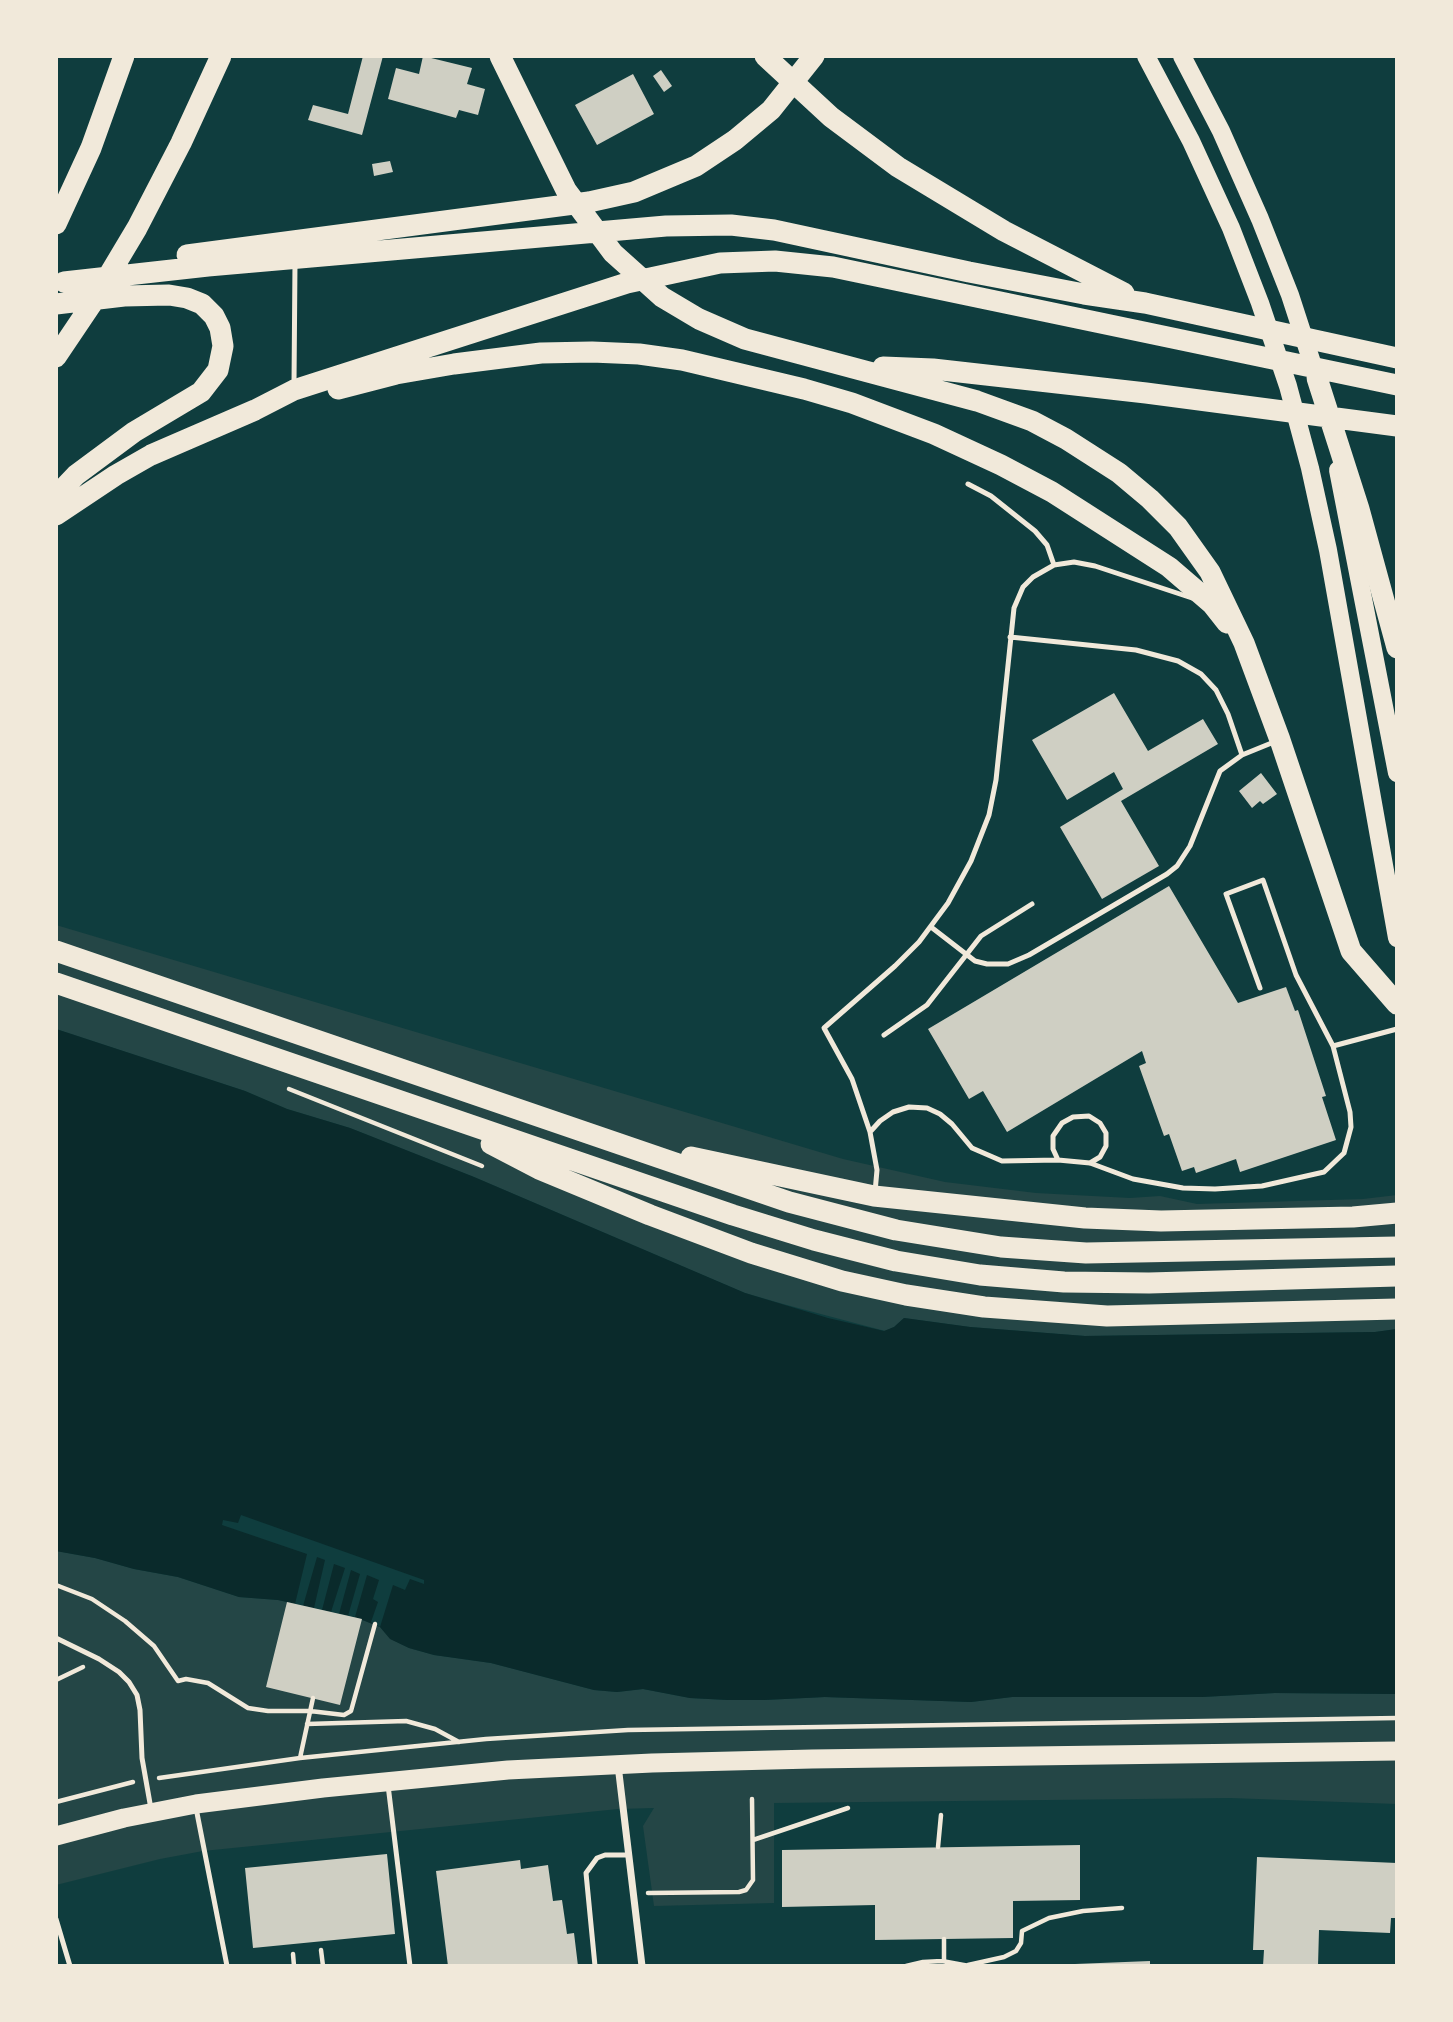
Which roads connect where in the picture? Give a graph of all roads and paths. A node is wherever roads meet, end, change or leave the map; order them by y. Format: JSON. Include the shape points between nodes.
{"nodes":[{"id":1,"x":124,"y":56,"type":"edge"},
{"id":2,"x":221,"y":56,"type":"edge"},
{"id":3,"x":500,"y":56,"type":"edge"},
{"id":4,"x":765,"y":56,"type":"edge"},
{"id":5,"x":814,"y":56,"type":"edge"},
{"id":6,"x":1146,"y":56,"type":"edge"},
{"id":7,"x":1182,"y":56,"type":"edge"},
{"id":8,"x":56,"y":224,"type":"edge"},
{"id":9,"x":286,"y":253,"type":"junction"},
{"id":10,"x":60,"y":283,"type":"edge"},
{"id":11,"x":1145,"y":303,"type":"junction"},
{"id":12,"x":56,"y":304,"type":"edge"},
{"id":13,"x":56,"y":356,"type":"edge"},
{"id":14,"x":1397,"y":358,"type":"edge"},
{"id":15,"x":853,"y":366,"type":"junction"},
{"id":16,"x":1317,"y":378,"type":"joint"},
{"id":17,"x":1397,"y":386,"type":"edge"},
{"id":18,"x":294,"y":390,"type":"junction"},
{"id":19,"x":255,"y":410,"type":"junction"},
{"id":20,"x":1397,"y":426,"type":"edge"},
{"id":21,"x":968,"y":484,"type":"dead end"},
{"id":22,"x":56,"y":496,"type":"edge"},
{"id":23,"x":1352,"y":508,"type":"junction"},
{"id":24,"x":56,"y":515,"type":"edge"},
{"id":25,"x":1054,"y":565,"type":"junction"},
{"id":26,"x":1213,"y":606,"type":"junction"},
{"id":27,"x":1010,"y":637,"type":"junction"},
{"id":28,"x":1244,"y":643,"type":"junction"},
{"id":29,"x":1397,"y":649,"type":"edge"},
{"id":30,"x":1280,"y":740,"type":"junction"},
{"id":31,"x":1242,"y":755,"type":"junction"},
{"id":32,"x":1397,"y":773,"type":"edge"},
{"id":33,"x":1032,"y":904,"type":"dead end"},
{"id":34,"x":931,"y":927,"type":"junction"},
{"id":35,"x":1397,"y":938,"type":"edge"},
{"id":36,"x":56,"y":951,"type":"edge"},
{"id":37,"x":965,"y":954,"type":"junction"},
{"id":38,"x":56,"y":983,"type":"edge"},
{"id":39,"x":1260,"y":988,"type":"dead end"},
{"id":40,"x":1397,"y":1004,"type":"edge"},
{"id":41,"x":1397,"y":1029,"type":"edge"},
{"id":42,"x":884,"y":1035,"type":"dead end"},
{"id":43,"x":1333,"y":1046,"type":"junction"},
{"id":44,"x":430,"y":1111,"type":"junction"},
{"id":45,"x":870,"y":1132,"type":"junction"},
{"id":46,"x":623,"y":1146,"type":"junction"},
{"id":47,"x":1058,"y":1160,"type":"junction"},
{"id":48,"x":1090,"y":1163,"type":"junction"},
{"id":49,"x":874,"y":1196,"type":"junction"},
{"id":50,"x":1397,"y":1213,"type":"edge"},
{"id":51,"x":1397,"y":1247,"type":"edge"},
{"id":52,"x":1397,"y":1276,"type":"edge"},
{"id":53,"x":1397,"y":1309,"type":"edge"},
{"id":54,"x":56,"y":1586,"type":"edge"},
{"id":55,"x":375,"y":1624,"type":"dead end"},
{"id":56,"x":56,"y":1638,"type":"edge"},
{"id":57,"x":99,"y":1659,"type":"junction"},
{"id":58,"x":56,"y":1680,"type":"edge"},
{"id":59,"x":313,"y":1698,"type":"dead end"},
{"id":60,"x":310,"y":1711,"type":"junction"},
{"id":61,"x":307,"y":1724,"type":"junction"},
{"id":62,"x":459,"y":1742,"type":"dead end"},
{"id":63,"x":1397,"y":1751,"type":"edge"},
{"id":64,"x":300,"y":1758,"type":"dead end"},
{"id":65,"x":618,"y":1765,"type":"junction"},
{"id":66,"x":387,"y":1781,"type":"junction"},
{"id":67,"x":752,"y":1799,"type":"dead end"},
{"id":68,"x":196,"y":1804,"type":"junction"},
{"id":69,"x":848,"y":1808,"type":"dead end"},
{"id":70,"x":151,"y":1812,"type":"junction"},
{"id":71,"x":941,"y":1815,"type":"dead end"},
{"id":72,"x":56,"y":1836,"type":"edge"},
{"id":73,"x":753,"y":1840,"type":"junction"},
{"id":74,"x":938,"y":1847,"type":"dead end"},
{"id":75,"x":628,"y":1855,"type":"junction"},
{"id":76,"x":647,"y":1893,"type":"dead end"},
{"id":77,"x":1122,"y":1908,"type":"dead end"},
{"id":78,"x":56,"y":1919,"type":"edge"},
{"id":79,"x":944,"y":1939,"type":"dead end"},
{"id":80,"x":321,"y":1950,"type":"dead end"},
{"id":81,"x":293,"y":1954,"type":"dead end"},
{"id":82,"x":944,"y":1961,"type":"junction"},
{"id":83,"x":70,"y":1966,"type":"edge"},
{"id":84,"x":227,"y":1966,"type":"edge"},
{"id":85,"x":294,"y":1966,"type":"edge"},
{"id":86,"x":323,"y":1966,"type":"edge"},
{"id":87,"x":410,"y":1966,"type":"edge"},
{"id":88,"x":595,"y":1966,"type":"edge"},
{"id":89,"x":642,"y":1966,"type":"edge"},
{"id":90,"x":906,"y":1966,"type":"edge"},
{"id":91,"x":969,"y":1966,"type":"edge"}],
"edges":[{"from":1,"to":8,"type":"highway","via":[[91,148]]},
{"from":2,"to":13,"type":"highway","via":[[137,228]]},
{"from":3,"to":15,"type":"highway","via":[[566,190],[613,253],[662,296],[699,319],[775,348]]},
{"from":4,"to":11,"type":"highway","via":[[849,131],[925,185],[1063,263]]},
{"from":5,"to":9,"type":"highway","via":[[758,121],[696,166],[663,182],[589,202]]},
{"from":6,"to":35,"type":"main road","via":[[1205,170],[1261,303],[1288,386],[1318,502]]},
{"from":7,"to":16,"type":"main road","via":[[1239,170]]},
{"from":9,"to":10,"type":"highway"},
{"from":9,"to":11,"type":"highway","via":[[715,224],[774,230],[969,272]]},
{"from":9,"to":18,"type":"lane"},
{"from":11,"to":14,"type":"highway"},
{"from":12,"to":22,"type":"highway","via":[[169,295],[194,300],[214,316],[223,346],[213,378],[201,392],[134,432],[76,475]]},
{"from":15,"to":20,"type":"highway","via":[[933,369]]},
{"from":15,"to":28,"type":"highway","via":[[1014,413],[1119,473],[1178,527],[1220,590]]},
{"from":16,"to":23,"type":"highway"},
{"from":17,"to":18,"type":"highway","via":[[854,270],[775,261],[720,263],[638,281]]},
{"from":18,"to":19,"type":"highway"},
{"from":19,"to":24,"type":"highway","via":[[142,460]]},
{"from":19,"to":26,"type":"highway","via":[[396,374],[531,354],[639,354],[710,366],[852,403],[991,460],[1122,535],[1169,567]]},
{"from":21,"to":25,"type":"lane","via":[[1035,531],[1047,545]]},
{"from":23,"to":29,"type":"highway"},
{"from":23,"to":32,"type":"main road"},
{"from":25,"to":26,"type":"lane","via":[[1095,566]]},
{"from":25,"to":27,"type":"lane","via":[[1023,587]]},
{"from":26,"to":28,"type":"highway"},
{"from":27,"to":31,"type":"lane","via":[[1136,650],[1190,667],[1216,690]]},
{"from":27,"to":34,"type":"lane","via":[[1001,750],[989,815],[964,875]]},
{"from":28,"to":30,"type":"highway"},
{"from":30,"to":31,"type":"lane"},
{"from":30,"to":40,"type":"highway","via":[[1350,951]]},
{"from":31,"to":37,"type":"lane","via":[[1220,771],[1190,846],[1167,874],[1017,961],[987,964]]},
{"from":33,"to":37,"type":"lane","via":[[986,932]]},
{"from":34,"to":37,"type":"lane"},
{"from":34,"to":45,"type":"lane","via":[[895,966],[824,1028],[852,1079]]},
{"from":36,"to":46,"type":"highway"},
{"from":37,"to":42,"type":"lane","via":[[927,1005]]},
{"from":38,"to":44,"type":"highway"},
{"from":39,"to":43,"type":"lane","via":[[1226,894],[1263,880],[1296,975]]},
{"from":41,"to":43,"type":"lane"},
{"from":43,"to":48,"type":"lane","via":[[1351,1127],[1344,1153],[1324,1172],[1262,1186],[1183,1188],[1133,1179]]},
{"from":44,"to":52,"type":"highway","via":[[774,1228],[939,1269],[1108,1283]]},
{"from":44,"to":53,"type":"highway","via":[[538,1169],[650,1215],[799,1268],[906,1295],[1094,1315]]},
{"from":45,"to":47,"type":"lane","via":[[893,1112],[926,1108],[940,1114],[972,1148],[986,1156],[1010,1161]]},
{"from":45,"to":49,"type":"lane","via":[[877,1170]]},
{"from":46,"to":49,"type":"highway"},
{"from":46,"to":51,"type":"highway","via":[[829,1214],[987,1246],[1127,1254]]},
{"from":47,"to":48,"type":"lane"},
{"from":47,"to":48,"type":"lane","via":[[1053,1149],[1057,1129],[1073,1117],[1089,1116],[1106,1133],[1106,1146]]},
{"from":49,"to":50,"type":"highway","via":[[1138,1221]]},
{"from":54,"to":60,"type":"path","via":[[92,1599],[125,1621],[155,1646],[178,1681],[208,1683],[248,1708]]},
{"from":55,"to":60,"type":"path","via":[[351,1711],[344,1715]]},
{"from":56,"to":57,"type":"lane"},
{"from":57,"to":58,"type":"path"},
{"from":57,"to":70,"type":"lane","via":[[129,1682],[137,1695]]},
{"from":59,"to":60,"type":"path"},
{"from":60,"to":61,"type":"path"},
{"from":61,"to":62,"type":"path","via":[[405,1721]]},
{"from":61,"to":64,"type":"path"},
{"from":63,"to":65,"type":"highway"},
{"from":65,"to":66,"type":"highway"},
{"from":65,"to":75,"type":"street"},
{"from":66,"to":68,"type":"highway"},
{"from":66,"to":87,"type":"lane"},
{"from":67,"to":73,"type":"path"},
{"from":68,"to":70,"type":"highway"},
{"from":68,"to":84,"type":"lane"},
{"from":69,"to":73,"type":"path"},
{"from":70,"to":72,"type":"highway"},
{"from":71,"to":74,"type":"path"},
{"from":73,"to":76,"type":"path","via":[[752,1880],[746,1890]]},
{"from":75,"to":88,"type":"lane","via":[[597,1858],[586,1873]]},
{"from":75,"to":89,"type":"street"},
{"from":77,"to":91,"type":"path","via":[[1049,1918],[1022,1931],[1016,1951]]},
{"from":78,"to":83,"type":"lane"},
{"from":79,"to":82,"type":"path"},
{"from":80,"to":86,"type":"path"},
{"from":81,"to":85,"type":"path"},
{"from":82,"to":90,"type":"path"},
{"from":82,"to":91,"type":"path"}]}
